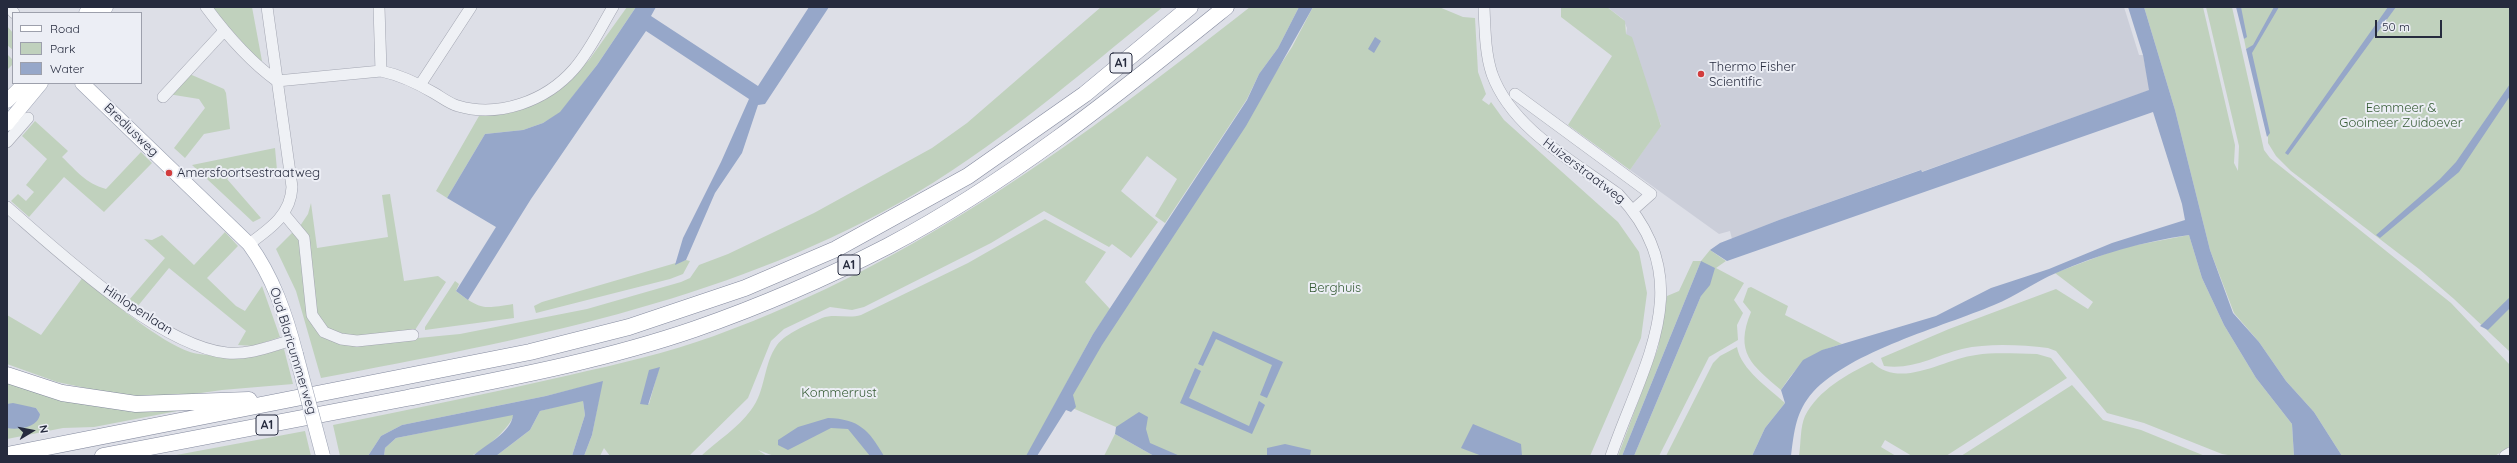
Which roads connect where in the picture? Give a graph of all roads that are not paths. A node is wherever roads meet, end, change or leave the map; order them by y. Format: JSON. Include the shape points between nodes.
{"nodes":[{"id":1,"x":206,"y":7,"type":"edge"},
{"id":2,"x":267,"y":7,"type":"edge"},
{"id":3,"x":379,"y":7,"type":"edge"},
{"id":4,"x":471,"y":7,"type":"edge"},
{"id":5,"x":613,"y":7,"type":"edge"},
{"id":6,"x":1190,"y":7,"type":"edge"},
{"id":7,"x":1226,"y":7,"type":"edge"},
{"id":8,"x":1484,"y":7,"type":"edge"},
{"id":9,"x":224,"y":31,"type":"junction"},
{"id":10,"x":381,"y":71,"type":"junction"},
{"id":11,"x":277,"y":81,"type":"junction"},
{"id":12,"x":24,"y":84,"type":"edge"},
{"id":13,"x":40,"y":84,"type":"edge"},
{"id":14,"x":83,"y":84,"type":"edge"},
{"id":15,"x":420,"y":85,"type":"junction"},
{"id":16,"x":1515,"y":94,"type":"dead end"},
{"id":17,"x":163,"y":97,"type":"dead end"},
{"id":18,"x":7,"y":101,"type":"edge"},
{"id":19,"x":28,"y":118,"type":"dead end"},
{"id":20,"x":7,"y":124,"type":"edge"},
{"id":21,"x":1572,"y":137,"type":"junction"},
{"id":22,"x":7,"y":142,"type":"edge"},
{"id":23,"x":1562,"y":152,"type":"junction"},
{"id":24,"x":7,"y":207,"type":"edge"},
{"id":25,"x":1632,"y":210,"type":"junction"},
{"id":26,"x":284,"y":214,"type":"junction"},
{"id":27,"x":250,"y":244,"type":"junction"},
{"id":28,"x":413,"y":335,"type":"dead end"},
{"id":29,"x":294,"y":347,"type":"junction"},
{"id":30,"x":7,"y":375,"type":"edge"},
{"id":31,"x":290,"y":400,"type":"junction"},
{"id":32,"x":2510,"y":453,"type":"edge"},
{"id":33,"x":7,"y":454,"type":"edge"},
{"id":34,"x":103,"y":456,"type":"edge"},
{"id":35,"x":322,"y":456,"type":"edge"},
{"id":36,"x":1611,"y":456,"type":"edge"},
{"id":37,"x":2505,"y":456,"type":"edge"}],
"edges":[{"from":1,"to":9,"type":"street"},
{"from":2,"to":11,"type":"street"},
{"from":3,"to":10,"type":"street"},
{"from":4,"to":15,"type":"street"},
{"from":5,"to":15,"type":"street","via":[[574,70],[532,100],[509,108],[482,110],[457,106]]},
{"from":6,"to":31,"type":"highway","number":"A1","via":[[1085,94],[968,176],[836,249],[745,288],[629,327],[530,352]]},
{"from":7,"to":34,"type":"highway","number":"A1","via":[[1098,109],[980,193],[844,268],[754,306],[695,329],[533,373]]},
{"from":8,"to":23,"type":"street","name":"Huizerstraatweg","via":[[1489,63],[1499,90],[1520,119],[1540,138]]},
{"from":9,"to":11,"type":"street"},
{"from":9,"to":17,"type":"street"},
{"from":10,"to":11,"type":"street"},
{"from":10,"to":15,"type":"street","via":[[397,74]]},
{"from":11,"to":26,"type":"street","via":[[292,186],[289,205]]},
{"from":12,"to":18,"type":"main road"},
{"from":13,"to":20,"type":"main road"},
{"from":14,"to":27,"type":"main road","name":"Brediusweg"},
{"from":16,"to":21,"type":"street","name":"Huizerstraatweg"},
{"from":19,"to":22,"type":"street"},
{"from":21,"to":23,"type":"street"},
{"from":21,"to":25,"type":"street","name":"Huizerstraatweg","via":[[1651,194]]},
{"from":23,"to":25,"type":"street","name":"Huizerstraatweg","via":[[1618,194]]},
{"from":24,"to":29,"type":"street","name":"Hinlopenlaan","via":[[94,282],[181,338],[228,353]]},
{"from":25,"to":36,"type":"street","name":"Huizerstraatweg","via":[[1649,238],[1658,263],[1660,312],[1653,348]]},
{"from":26,"to":27,"type":"street"},
{"from":26,"to":28,"type":"street","via":[[304,238],[312,315],[324,332],[341,339],[357,341]]},
{"from":27,"to":29,"type":"main road","name":"Oud Blaricummerweg","via":[[268,274]]},
{"from":29,"to":35,"type":"main road","name":"Oud Blaricummerweg","bridge":true},
{"from":30,"to":31,"type":"highway","number":"A1","via":[[62,394],[136,404],[205,400]]},
{"from":31,"to":33,"type":"highway","number":"A1"},
{"from":32,"to":37,"type":"street"}]}
